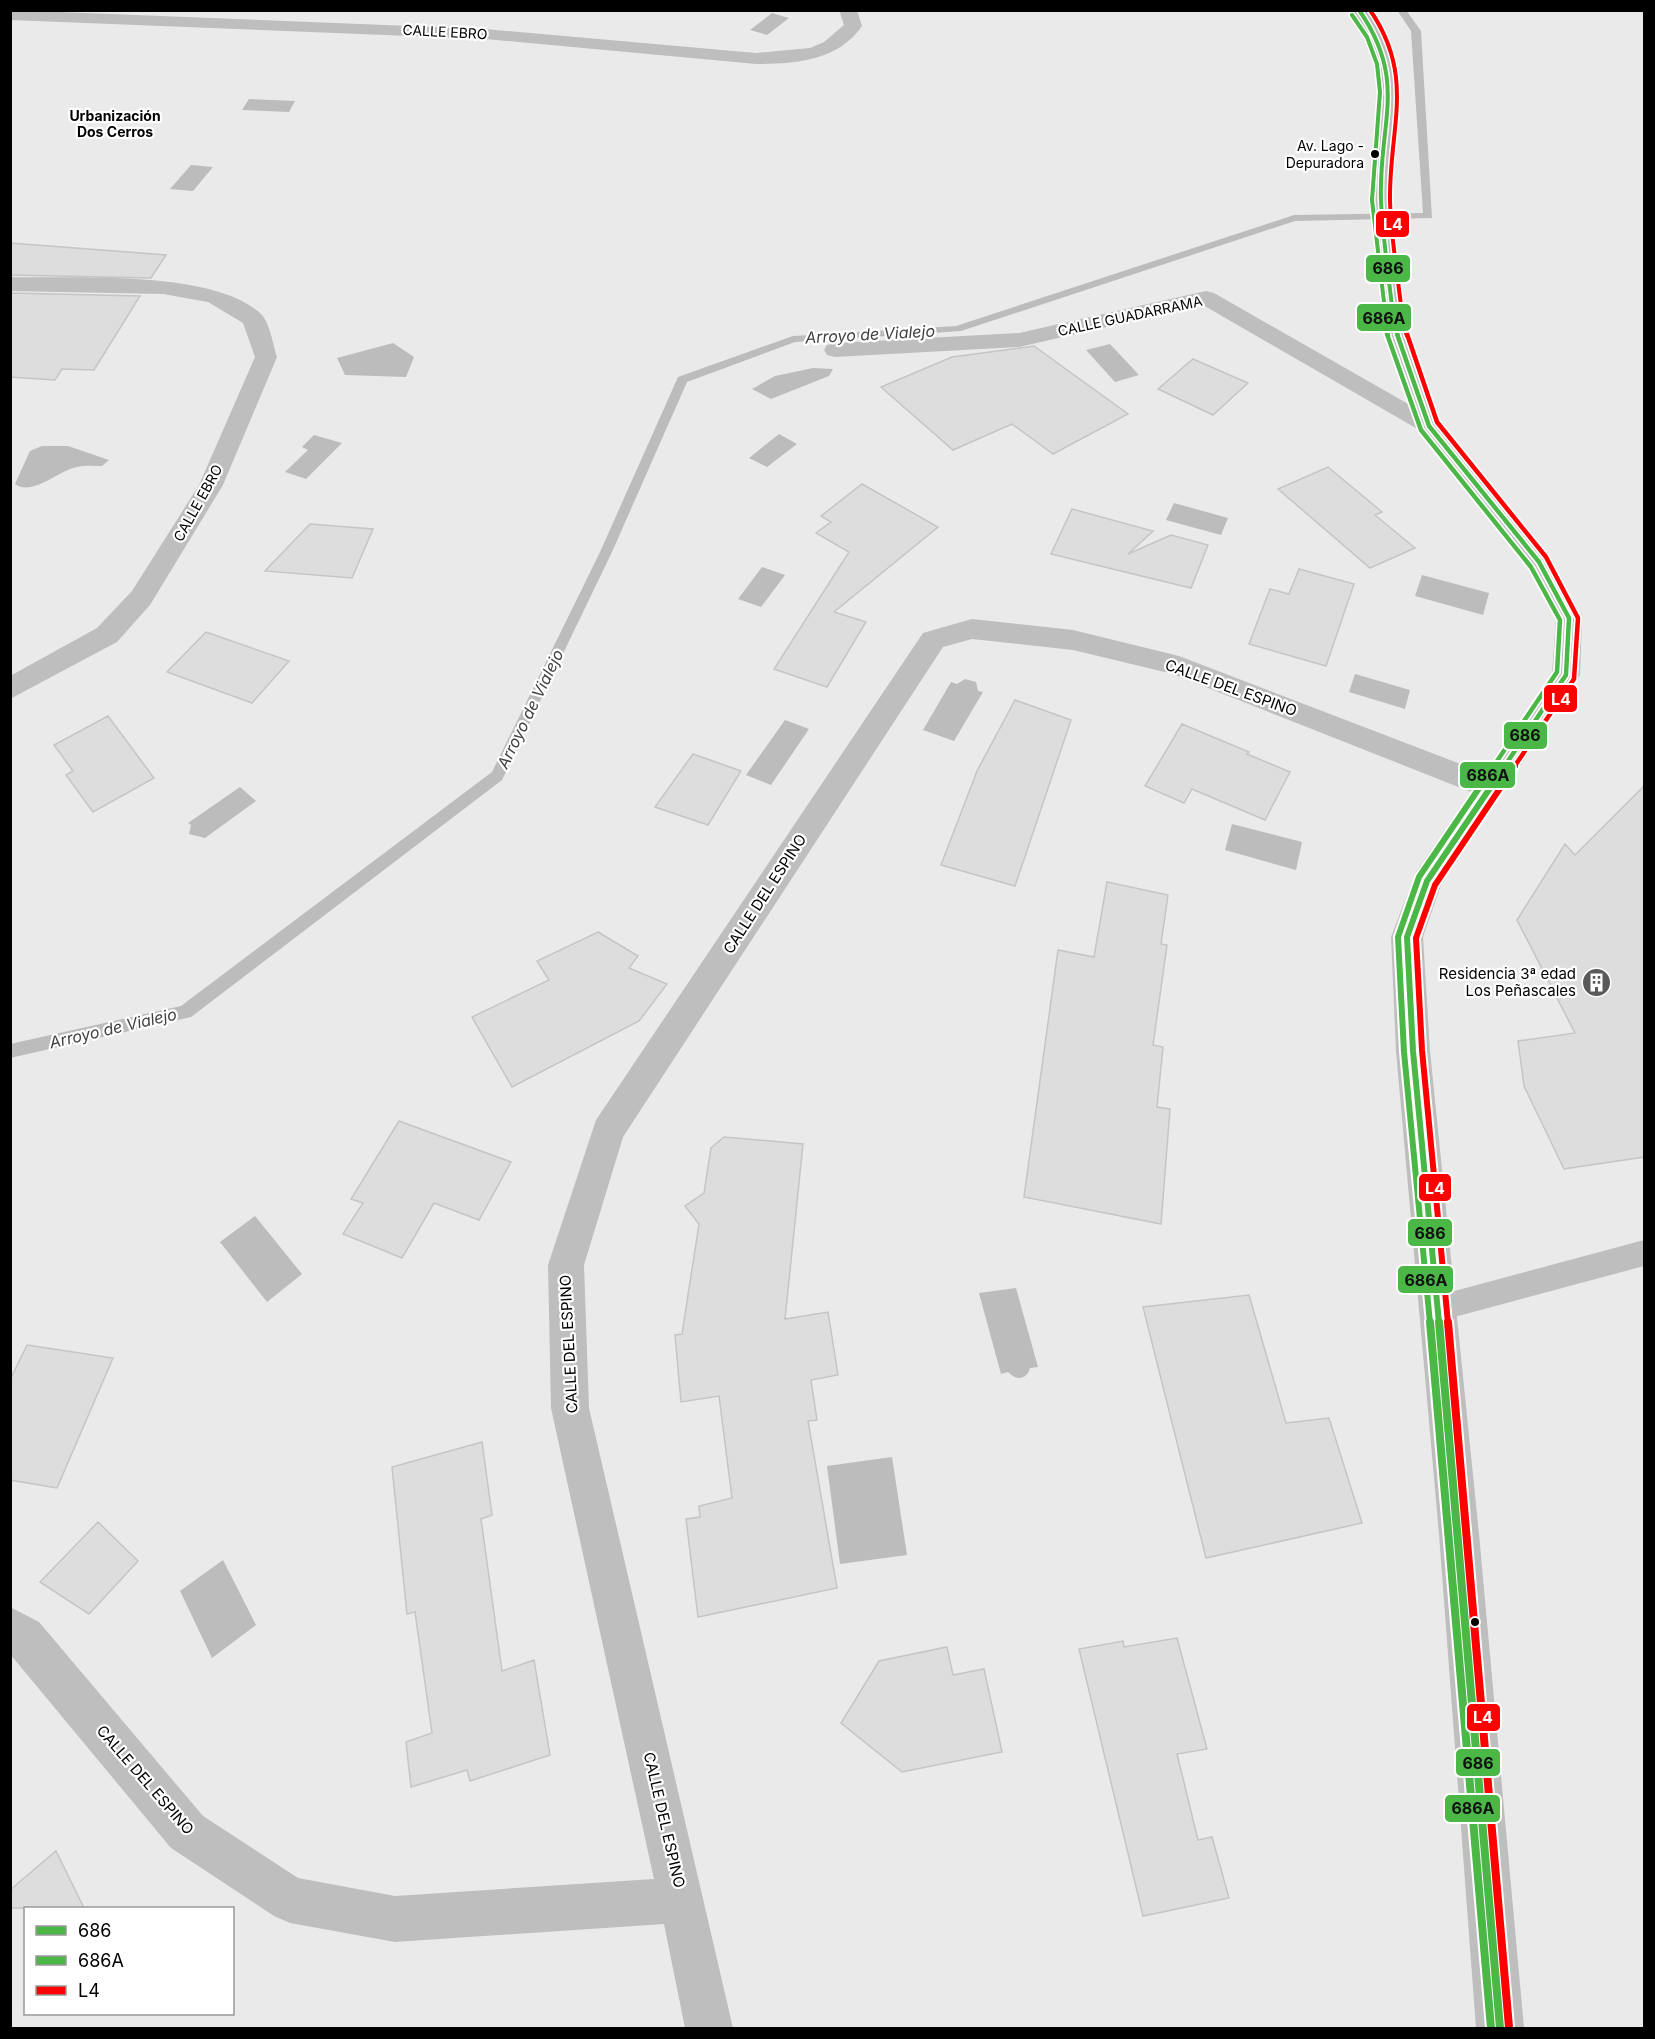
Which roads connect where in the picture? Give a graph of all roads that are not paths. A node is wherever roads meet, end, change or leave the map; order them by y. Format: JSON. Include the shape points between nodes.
{"nodes":[{"id":1,"x":848,"y":10,"type":"edge"},
{"id":2,"x":1359,"y":10,"type":"edge"},
{"id":3,"x":10,"y":15,"type":"edge"},
{"id":4,"x":10,"y":284,"type":"edge"},
{"id":5,"x":835,"y":350,"type":"dead end"},
{"id":6,"x":1429,"y":426,"type":"junction"},
{"id":7,"x":10,"y":689,"type":"edge"},
{"id":8,"x":1488,"y":787,"type":"junction"},
{"id":9,"x":1644,"y":1253,"type":"edge"},
{"id":10,"x":1436,"y":1309,"type":"junction"},
{"id":11,"x":10,"y":1628,"type":"edge"},
{"id":12,"x":682,"y":1900,"type":"junction"},
{"id":13,"x":709,"y":2028,"type":"edge"},
{"id":14,"x":1500,"y":2028,"type":"edge"}],
"edges":[{"from":1,"to":3,"type":"street","name":"CALLE EBRO","via":[[853,26],[842,40],[815,52],[781,59],[485,34]]},
{"from":2,"to":6,"type":"street","via":[[1375,33],[1387,72],[1381,200],[1394,325]]},
{"from":4,"to":7,"type":"street","name":"CALLE EBRO","via":[[163,287],[215,297],[253,319],[266,357],[212,485],[141,598],[107,635]]},
{"from":5,"to":6,"type":"street","name":"CALLE GUADARRAMA","via":[[1019,340],[1206,298]]},
{"from":6,"to":8,"type":"street","via":[[1539,562],[1569,618],[1566,675]]},
{"from":8,"to":10,"type":"street","via":[[1427,880],[1407,937]]},
{"from":8,"to":12,"type":"street","name":"CALLE DEL ESPINO","via":[[1179,666],[1062,638],[972,629],[933,640],[608,1131],[566,1265],[570,1407]]},
{"from":9,"to":10,"type":"lane"},
{"from":10,"to":14,"type":"street"},
{"from":11,"to":12,"type":"street","name":"CALLE DEL ESPINO","via":[[24,1637],[187,1832],[290,1900],[395,1919]]},
{"from":12,"to":13,"type":"street"}]}
